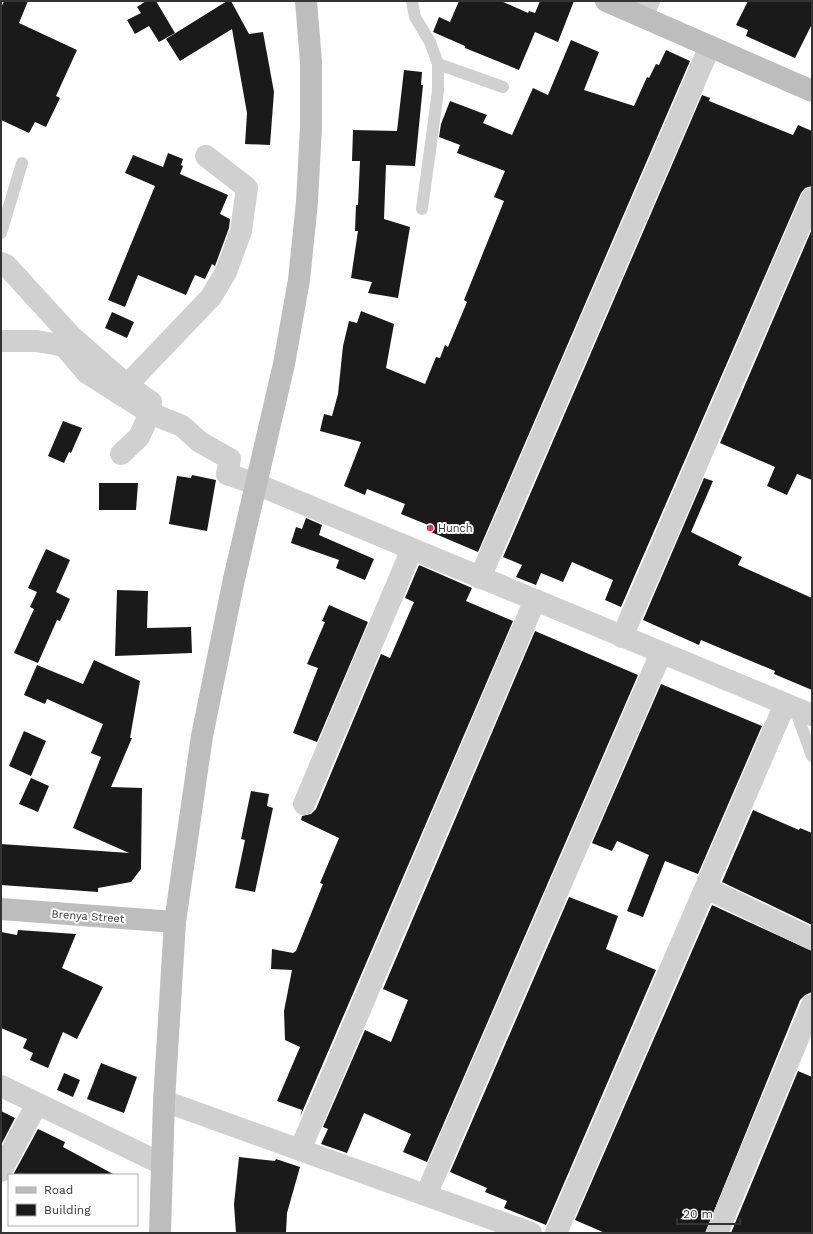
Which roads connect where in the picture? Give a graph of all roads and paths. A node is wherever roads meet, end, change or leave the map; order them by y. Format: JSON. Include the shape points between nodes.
{"nodes":[{"id":1,"x":306,"y":1,"type":"edge"},
{"id":2,"x":412,"y":1,"type":"edge"},
{"id":3,"x":606,"y":1,"type":"edge"},
{"id":4,"x":646,"y":9,"type":"edge"},
{"id":5,"x":710,"y":46,"type":"junction"},
{"id":6,"x":438,"y":64,"type":"junction"},
{"id":7,"x":503,"y":87,"type":"dead end"},
{"id":8,"x":812,"y":91,"type":"edge"},
{"id":9,"x":206,"y":156,"type":"dead end"},
{"id":10,"x":22,"y":163,"type":"dead end"},
{"id":11,"x":812,"y":198,"type":"edge"},
{"id":12,"x":422,"y":208,"type":"dead end"},
{"id":13,"x":1,"y":233,"type":"edge"},
{"id":14,"x":1,"y":263,"type":"edge"},
{"id":15,"x":1,"y":341,"type":"edge"},
{"id":16,"x":127,"y":385,"type":"junction"},
{"id":17,"x":150,"y":413,"type":"junction"},
{"id":18,"x":121,"y":454,"type":"dead end"},
{"id":19,"x":256,"y":484,"type":"junction"},
{"id":20,"x":412,"y":549,"type":"junction"},
{"id":21,"x":480,"y":578,"type":"junction"},
{"id":22,"x":535,"y":600,"type":"junction"},
{"id":23,"x":622,"y":636,"type":"junction"},
{"id":24,"x":661,"y":653,"type":"junction"},
{"id":25,"x":798,"y":710,"type":"edge"},
{"id":26,"x":812,"y":756,"type":"edge"},
{"id":27,"x":304,"y":804,"type":"dead end"},
{"id":28,"x":706,"y":888,"type":"junction"},
{"id":29,"x":1,"y":909,"type":"edge"},
{"id":30,"x":175,"y":922,"type":"junction"},
{"id":31,"x":812,"y":940,"type":"edge"},
{"id":32,"x":812,"y":1005,"type":"edge"},
{"id":33,"x":1,"y":1086,"type":"edge"},
{"id":34,"x":164,"y":1101,"type":"junction"},
{"id":35,"x":37,"y":1104,"type":"junction"},
{"id":36,"x":300,"y":1150,"type":"junction"},
{"id":37,"x":162,"y":1164,"type":"junction"},
{"id":38,"x":1,"y":1171,"type":"edge"},
{"id":39,"x":426,"y":1195,"type":"junction"},
{"id":40,"x":160,"y":1233,"type":"edge"},
{"id":41,"x":531,"y":1233,"type":"edge"},
{"id":42,"x":556,"y":1233,"type":"edge"},
{"id":43,"x":717,"y":1233,"type":"edge"}],
"edges":[{"from":1,"to":19,"type":"main road","via":[[311,62],[311,126],[299,280],[284,364]]},
{"from":2,"to":6,"type":"lane","via":[[415,17],[430,42]]},
{"from":3,"to":4,"type":"main road"},
{"from":4,"to":5,"type":"main road"},
{"from":5,"to":8,"type":"main road"},
{"from":5,"to":21,"type":"street"},
{"from":6,"to":7,"type":"lane"},
{"from":6,"to":12,"type":"lane","via":[[438,91]]},
{"from":9,"to":16,"type":"street","via":[[247,188],[241,231],[226,272],[211,297]]},
{"from":10,"to":13,"type":"lane"},
{"from":11,"to":23,"type":"street"},
{"from":14,"to":16,"type":"street","via":[[6,265],[70,335]]},
{"from":15,"to":17,"type":"street","via":[[64,346],[87,373]]},
{"from":16,"to":17,"type":"street","via":[[151,402]]},
{"from":17,"to":18,"type":"street","via":[[139,437]]},
{"from":17,"to":19,"type":"street","via":[[182,426],[200,442],[230,459],[227,474]]},
{"from":19,"to":20,"type":"street"},
{"from":19,"to":30,"type":"main road","via":[[202,736]]},
{"from":20,"to":21,"type":"street"},
{"from":20,"to":27,"type":"street"},
{"from":21,"to":22,"type":"street"},
{"from":22,"to":23,"type":"street"},
{"from":22,"to":36,"type":"street"},
{"from":23,"to":24,"type":"street"},
{"from":24,"to":25,"type":"street"},
{"from":24,"to":39,"type":"street"},
{"from":25,"to":26,"type":"lane"},
{"from":25,"to":28,"type":"street"},
{"from":28,"to":31,"type":"street"},
{"from":28,"to":42,"type":"street"},
{"from":29,"to":30,"type":"main road","name":"Brenya Street"},
{"from":30,"to":34,"type":"main road"},
{"from":32,"to":43,"type":"street"},
{"from":33,"to":35,"type":"street"},
{"from":34,"to":36,"type":"street"},
{"from":34,"to":37,"type":"main road"},
{"from":35,"to":37,"type":"street"},
{"from":35,"to":38,"type":"street"},
{"from":36,"to":39,"type":"street"},
{"from":37,"to":40,"type":"main road"},
{"from":39,"to":41,"type":"street"}]}
